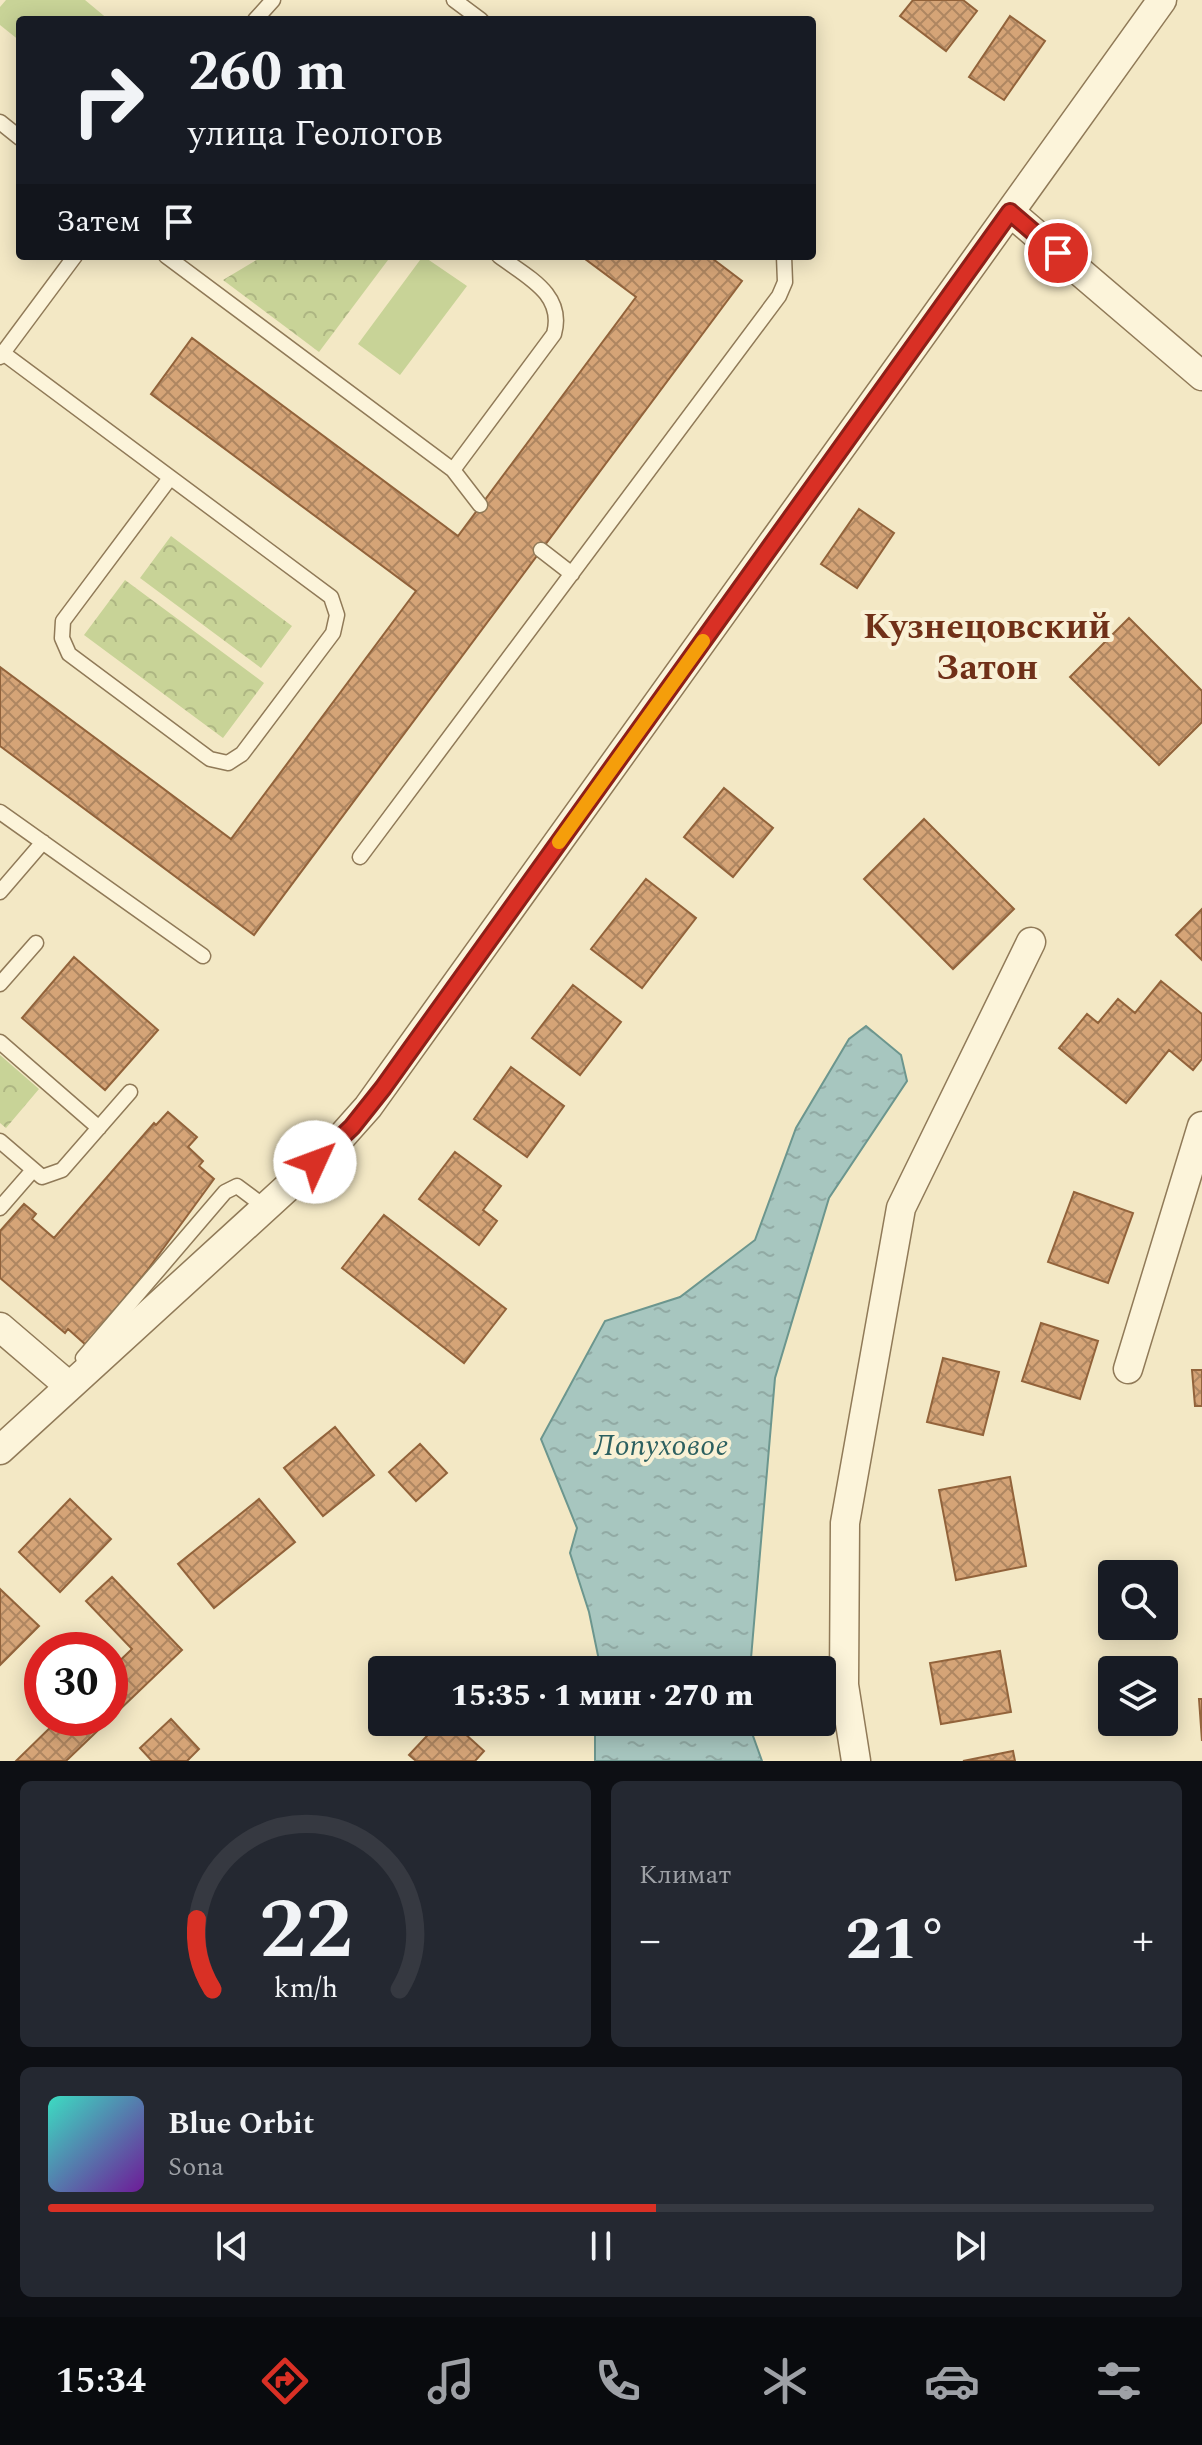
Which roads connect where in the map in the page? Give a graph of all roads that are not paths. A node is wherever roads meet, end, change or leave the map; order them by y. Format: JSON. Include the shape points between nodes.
{"nodes":[{"id":1,"x":273,"y":0,"type":"edge"},
{"id":2,"x":454,"y":0,"type":"edge"},
{"id":3,"x":1162,"y":0,"type":"edge"},
{"id":4,"x":259,"y":16,"type":"edge"},
{"id":5,"x":476,"y":16,"type":"edge"},
{"id":6,"x":0,"y":122,"type":"edge"},
{"id":7,"x":16,"y":135,"type":"edge"},
{"id":8,"x":1010,"y":212,"type":"junction"},
{"id":9,"x":72,"y":260,"type":"edge"},
{"id":10,"x":171,"y":260,"type":"edge"},
{"id":11,"x":504,"y":260,"type":"edge"},
{"id":12,"x":784,"y":260,"type":"edge"},
{"id":13,"x":1,"y":355,"type":"edge"},
{"id":14,"x":1202,"y":376,"type":"edge"},
{"id":15,"x":453,"y":470,"type":"junction"},
{"id":16,"x":170,"y":478,"type":"junction"},
{"id":17,"x":480,"y":505,"type":"dead end"},
{"id":18,"x":541,"y":550,"type":"dead end"},
{"id":19,"x":572,"y":574,"type":"junction"},
{"id":20,"x":0,"y":812,"type":"edge"},
{"id":21,"x":43,"y":842,"type":"junction"},
{"id":22,"x":360,"y":857,"type":"dead end"},
{"id":23,"x":0,"y":892,"type":"edge"},
{"id":24,"x":1031,"y":942,"type":"dead end"},
{"id":25,"x":36,"y":943,"type":"dead end"},
{"id":26,"x":203,"y":956,"type":"dead end"},
{"id":27,"x":0,"y":984,"type":"edge"},
{"id":28,"x":0,"y":1042,"type":"edge"},
{"id":29,"x":130,"y":1092,"type":"dead end"},
{"id":30,"x":1202,"y":1126,"type":"edge"},
{"id":31,"x":99,"y":1128,"type":"junction"},
{"id":32,"x":0,"y":1141,"type":"edge"},
{"id":33,"x":33,"y":1170,"type":"junction"},
{"id":34,"x":265,"y":1207,"type":"junction"},
{"id":35,"x":0,"y":1208,"type":"edge"},
{"id":36,"x":0,"y":1327,"type":"edge"},
{"id":37,"x":1128,"y":1369,"type":"dead end"},
{"id":38,"x":66,"y":1384,"type":"junction"},
{"id":39,"x":0,"y":1450,"type":"edge"},
{"id":40,"x":856,"y":1761,"type":"edge"}],
"edges":[{"from":1,"to":4,"type":"lane"},
{"from":2,"to":5,"type":"lane"},
{"from":3,"to":8,"type":"street"},
{"from":6,"to":7,"type":"lane"},
{"from":8,"to":14,"type":"street"},
{"from":8,"to":34,"type":"street","via":[[383,1088],[336,1143]]},
{"from":9,"to":13,"type":"lane"},
{"from":10,"to":15,"type":"lane"},
{"from":11,"to":15,"type":"lane","via":[[544,290],[558,320],[554,334]]},
{"from":12,"to":19,"type":"lane","via":[[779,296]]},
{"from":13,"to":16,"type":"lane"},
{"from":15,"to":17,"type":"lane"},
{"from":16,"to":16,"type":"lane","via":[[331,597],[336,607],[333,633],[242,754],[228,763],[210,759],[69,654],[62,638],[63,621]]},
{"from":18,"to":19,"type":"lane"},
{"from":19,"to":22,"type":"lane"},
{"from":20,"to":21,"type":"lane"},
{"from":21,"to":23,"type":"lane"},
{"from":21,"to":26,"type":"lane"},
{"from":24,"to":40,"type":"street","via":[[901,1208],[845,1523],[844,1685]]},
{"from":25,"to":27,"type":"lane"},
{"from":28,"to":31,"type":"lane"},
{"from":29,"to":31,"type":"lane"},
{"from":30,"to":37,"type":"street"},
{"from":31,"to":33,"type":"lane","via":[[58,1173],[42,1177]]},
{"from":32,"to":33,"type":"lane"},
{"from":33,"to":35,"type":"lane"},
{"from":34,"to":38,"type":"street"},
{"from":34,"to":38,"type":"lane","via":[[237,1186],[225,1192]]},
{"from":36,"to":38,"type":"street"},
{"from":38,"to":39,"type":"street"}]}
